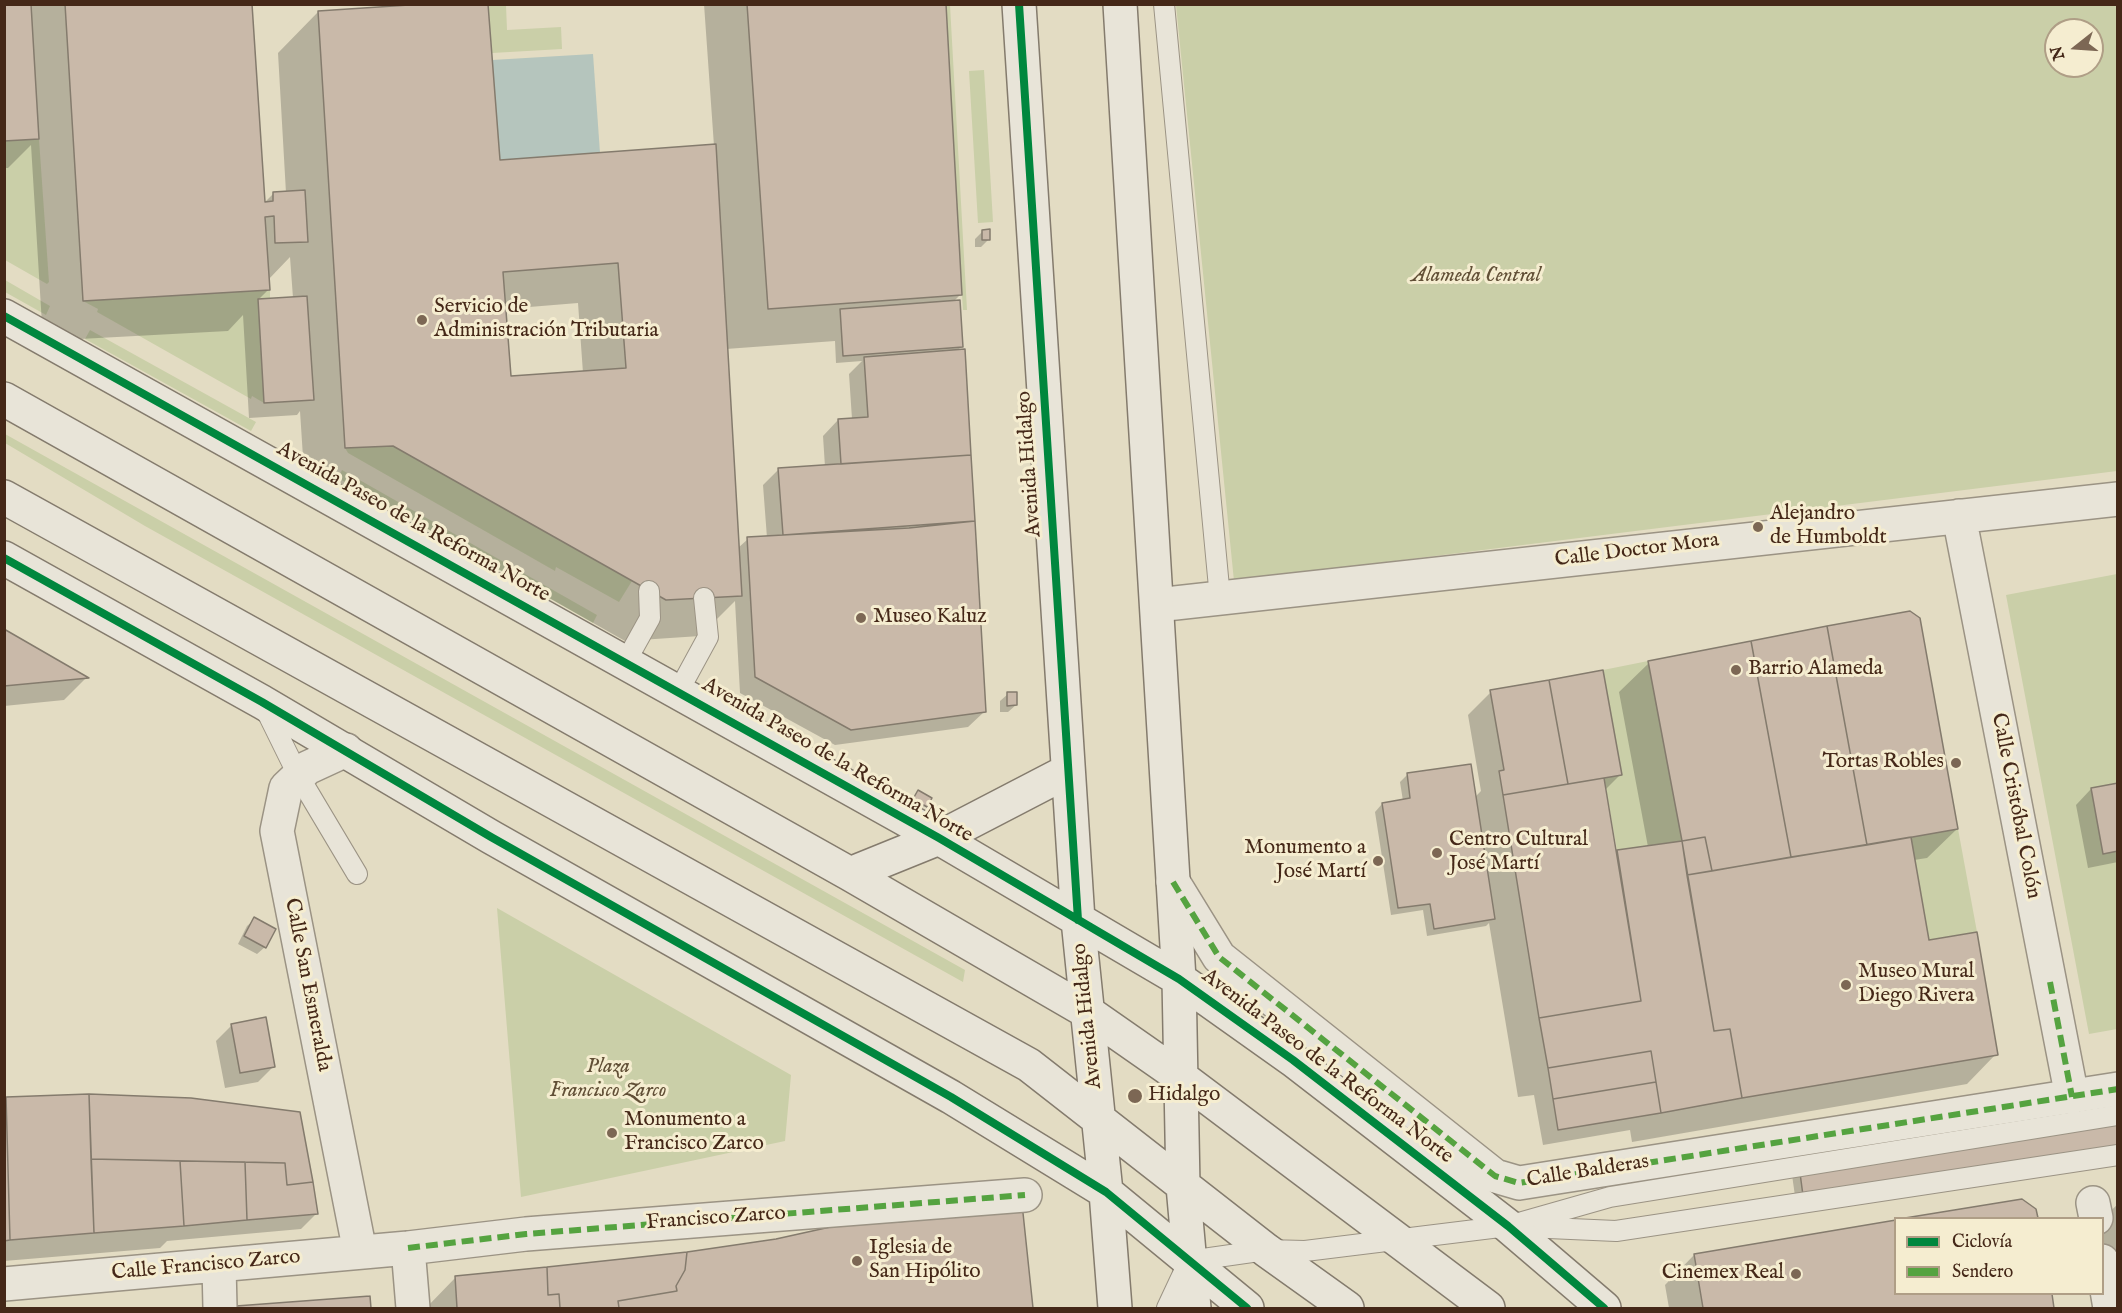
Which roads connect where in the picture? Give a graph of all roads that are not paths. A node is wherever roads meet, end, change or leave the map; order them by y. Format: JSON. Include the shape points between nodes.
{"nodes":[{"id":1,"x":1019,"y":4,"type":"edge"},
{"id":2,"x":1120,"y":4,"type":"edge"},
{"id":3,"x":1164,"y":4,"type":"edge"},
{"id":4,"x":4,"y":316,"type":"edge"},
{"id":5,"x":4,"y":399,"type":"edge"},
{"id":6,"x":4,"y":497,"type":"edge"},
{"id":7,"x":2118,"y":499,"type":"edge"},
{"id":8,"x":1959,"y":516,"type":"junction"},
{"id":9,"x":4,"y":558,"type":"edge"},
{"id":10,"x":649,"y":591,"type":"dead end"},
{"id":11,"x":704,"y":598,"type":"dead end"},
{"id":12,"x":1220,"y":598,"type":"junction"},
{"id":13,"x":1157,"y":605,"type":"junction"},
{"id":14,"x":626,"y":663,"type":"junction"},
{"id":15,"x":678,"y":692,"type":"junction"},
{"id":16,"x":262,"y":702,"type":"junction"},
{"id":17,"x":346,"y":750,"type":"junction"},
{"id":18,"x":1068,"y":771,"type":"junction"},
{"id":19,"x":298,"y":776,"type":"junction"},
{"id":20,"x":939,"y":838,"type":"junction"},
{"id":21,"x":357,"y":874,"type":"dead end"},
{"id":22,"x":850,"y":874,"type":"junction"},
{"id":23,"x":1173,"y":882,"type":"junction"},
{"id":24,"x":1078,"y":920,"type":"junction"},
{"id":25,"x":1179,"y":979,"type":"junction"},
{"id":26,"x":1086,"y":1011,"type":"junction"},
{"id":27,"x":1182,"y":1078,"type":"junction"},
{"id":28,"x":2118,"y":1089,"type":"edge"},
{"id":29,"x":2072,"y":1097,"type":"junction"},
{"id":30,"x":2118,"y":1115,"type":"edge"},
{"id":31,"x":1098,"y":1119,"type":"junction"},
{"id":32,"x":2118,"y":1155,"type":"edge"},
{"id":33,"x":1183,"y":1186,"type":"junction"},
{"id":34,"x":1106,"y":1192,"type":"junction"},
{"id":35,"x":1026,"y":1195,"type":"dead end"},
{"id":36,"x":1508,"y":1226,"type":"junction"},
{"id":37,"x":1400,"y":1240,"type":"junction"},
{"id":38,"x":408,"y":1248,"type":"junction"},
{"id":39,"x":1266,"y":1250,"type":"junction"},
{"id":40,"x":360,"y":1252,"type":"junction"},
{"id":41,"x":1189,"y":1261,"type":"junction"},
{"id":42,"x":219,"y":1265,"type":"junction"},
{"id":43,"x":2104,"y":1268,"type":"edge"},
{"id":44,"x":4,"y":1284,"type":"edge"},
{"id":45,"x":220,"y":1308,"type":"edge"},
{"id":46,"x":413,"y":1308,"type":"edge"},
{"id":47,"x":1115,"y":1308,"type":"edge"},
{"id":48,"x":1167,"y":1308,"type":"edge"},
{"id":49,"x":1194,"y":1308,"type":"edge"},
{"id":50,"x":1247,"y":1308,"type":"edge"},
{"id":51,"x":1347,"y":1308,"type":"edge"},
{"id":52,"x":1488,"y":1308,"type":"edge"},
{"id":53,"x":1604,"y":1308,"type":"edge"},
{"id":54,"x":2110,"y":1308,"type":"edge"}],
"edges":[{"from":1,"to":18,"type":"street","name":"Avenida Hidalgo"},
{"from":2,"to":13,"type":"street"},
{"from":3,"to":12,"type":"lane"},
{"from":4,"to":14,"type":"street","name":"Avenida Paseo de la Reforma Norte"},
{"from":5,"to":22,"type":"street"},
{"from":6,"to":31,"type":"street","via":[[982,1038],[1029,1065]]},
{"from":7,"to":8,"type":"street","name":"Calle Doctor Mora"},
{"from":8,"to":12,"type":"street","name":"Calle Doctor Mora"},
{"from":8,"to":29,"type":"street","name":"Calle Cristóbal Colón"},
{"from":9,"to":16,"type":"street"},
{"from":10,"to":14,"type":"lane","via":[[650,618]]},
{"from":11,"to":15,"type":"lane","via":[[708,637]]},
{"from":12,"to":13,"type":"street","name":"Calle Doctor Mora"},
{"from":13,"to":23,"type":"street"},
{"from":14,"to":15,"type":"street","name":"Avenida Paseo de la Reforma Norte"},
{"from":15,"to":20,"type":"street","name":"Avenida Paseo de la Reforma Norte"},
{"from":16,"to":17,"type":"street"},
{"from":16,"to":19,"type":"lane"},
{"from":17,"to":19,"type":"street","name":"Calle San Esmeralda"},
{"from":17,"to":34,"type":"street","via":[[491,837],[951,1097]]},
{"from":18,"to":20,"type":"street"},
{"from":18,"to":24,"type":"street","name":"Avenida Hidalgo"},
{"from":19,"to":21,"type":"lane"},
{"from":19,"to":40,"type":"street","name":"Calle San Esmeralda","via":[[286,788],[277,831]]},
{"from":20,"to":22,"type":"street"},
{"from":20,"to":24,"type":"street","name":"Avenida Paseo de la Reforma Norte"},
{"from":22,"to":26,"type":"street"},
{"from":23,"to":25,"type":"street"},
{"from":23,"to":29,"type":"street","name":"Calle Balderas","via":[[1219,957],[1495,1176],[1519,1184]]},
{"from":24,"to":25,"type":"street","name":"Avenida Paseo de la Reforma Norte"},
{"from":24,"to":26,"type":"street","name":"Avenida Hidalgo"},
{"from":25,"to":27,"type":"street"},
{"from":25,"to":36,"type":"street","name":"Avenida Paseo de la Reforma Norte","via":[[1293,1060]]},
{"from":26,"to":27,"type":"street"},
{"from":26,"to":31,"type":"street","name":"Avenida Hidalgo"},
{"from":27,"to":33,"type":"street"},
{"from":27,"to":37,"type":"street"},
{"from":28,"to":29,"type":"street","name":"Calle Balderas"},
{"from":30,"to":36,"type":"lane","via":[[1610,1197]]},
{"from":31,"to":33,"type":"street"},
{"from":31,"to":34,"type":"street","name":"Avenida Hidalgo"},
{"from":32,"to":36,"type":"lane","via":[[1616,1231]]},
{"from":33,"to":39,"type":"street"},
{"from":33,"to":41,"type":"street"},
{"from":34,"to":41,"type":"street"},
{"from":34,"to":47,"type":"street","name":"Avenida Hidalgo"},
{"from":35,"to":38,"type":"street","name":"Francisco Zarco","via":[[538,1233]]},
{"from":36,"to":37,"type":"lane"},
{"from":36,"to":53,"type":"street","name":"Avenida Paseo de la Reforma Norte"},
{"from":37,"to":39,"type":"lane","via":[[1305,1251]]},
{"from":37,"to":52,"type":"street"},
{"from":38,"to":40,"type":"street","name":"Calle Francisco Zarco"},
{"from":38,"to":46,"type":"street"},
{"from":39,"to":41,"type":"lane"},
{"from":39,"to":51,"type":"street"},
{"from":40,"to":42,"type":"street","name":"Calle Francisco Zarco"},
{"from":41,"to":48,"type":"lane"},
{"from":41,"to":49,"type":"street"},
{"from":41,"to":50,"type":"street"},
{"from":42,"to":44,"type":"street","name":"Calle Francisco Zarco"},
{"from":42,"to":45,"type":"street"},
{"from":43,"to":54,"type":"street"}]}
